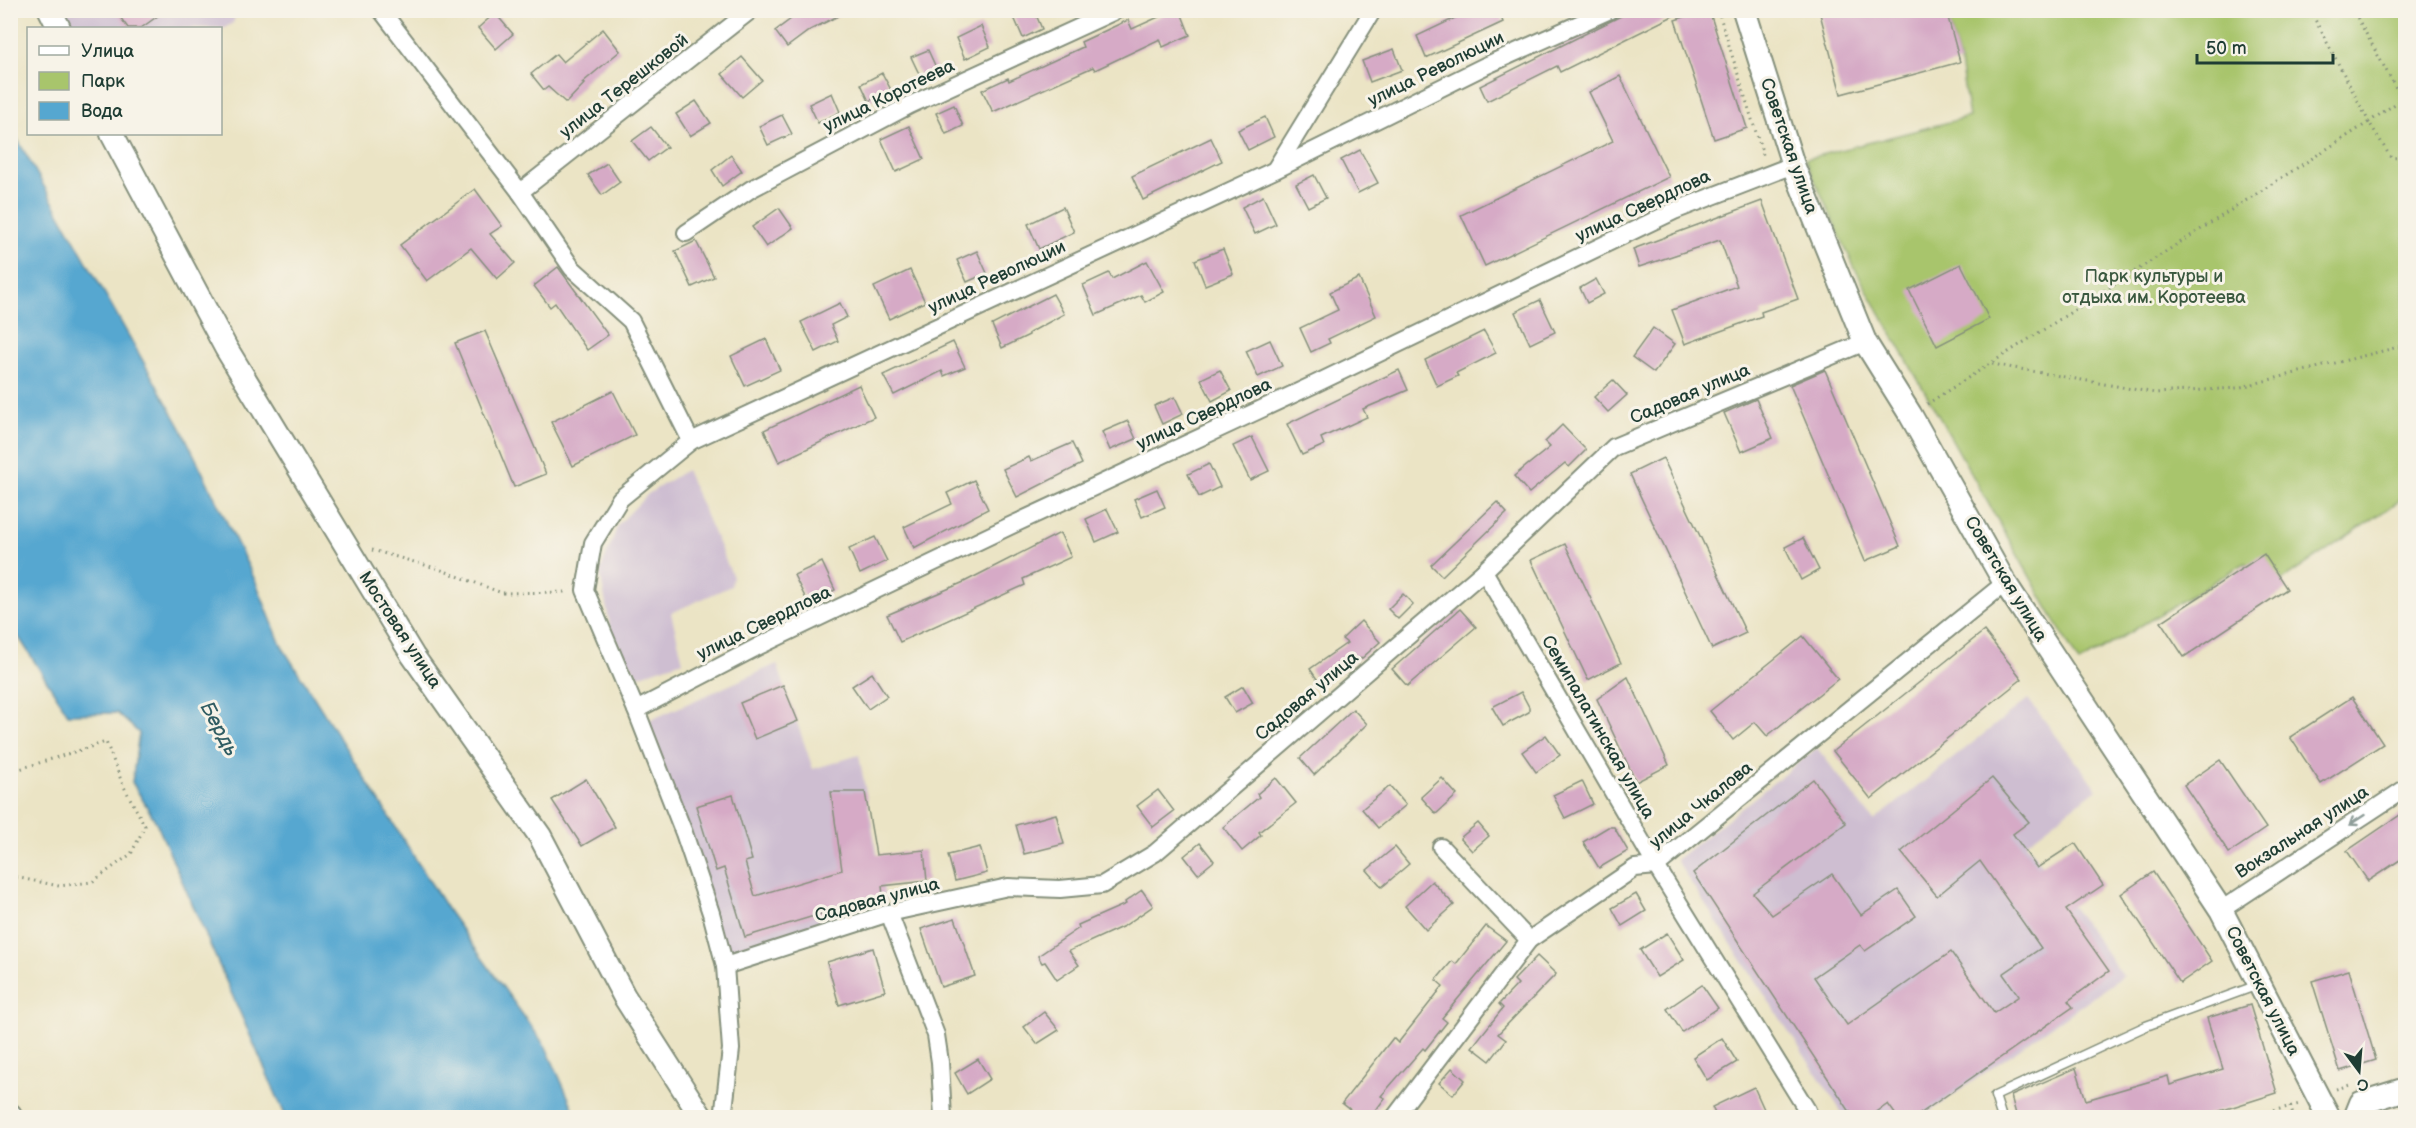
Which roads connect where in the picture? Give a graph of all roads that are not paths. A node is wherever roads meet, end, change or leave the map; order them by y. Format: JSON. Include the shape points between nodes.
{"nodes":[{"id":1,"x":50,"y":10,"type":"edge"},
{"id":2,"x":381,"y":10,"type":"edge"},
{"id":3,"x":751,"y":10,"type":"edge"},
{"id":4,"x":1117,"y":10,"type":"edge"},
{"id":5,"x":1373,"y":10,"type":"edge"},
{"id":6,"x":1610,"y":10,"type":"edge"},
{"id":7,"x":1744,"y":10,"type":"edge"},
{"id":8,"x":58,"y":27,"type":"edge"},
{"id":9,"x":113,"y":135,"type":"edge"},
{"id":10,"x":1793,"y":165,"type":"junction"},
{"id":11,"x":1275,"y":170,"type":"junction"},
{"id":12,"x":520,"y":192,"type":"junction"},
{"id":13,"x":686,"y":232,"type":"dead end"},
{"id":14,"x":1865,"y":342,"type":"junction"},
{"id":15,"x":691,"y":441,"type":"junction"},
{"id":16,"x":1484,"y":570,"type":"junction"},
{"id":17,"x":2005,"y":584,"type":"junction"},
{"id":18,"x":636,"y":710,"type":"junction"},
{"id":19,"x":2406,"y":788,"type":"edge"},
{"id":20,"x":1441,"y":847,"type":"dead end"},
{"id":21,"x":1656,"y":866,"type":"junction"},
{"id":22,"x":2221,"y":910,"type":"junction"},
{"id":23,"x":889,"y":913,"type":"junction"},
{"id":24,"x":1528,"y":940,"type":"junction"},
{"id":25,"x":725,"y":966,"type":"junction"},
{"id":26,"x":2260,"y":984,"type":"junction"},
{"id":27,"x":2406,"y":1089,"type":"edge"},
{"id":28,"x":2323,"y":1108,"type":"edge"},
{"id":29,"x":702,"y":1118,"type":"edge"},
{"id":30,"x":723,"y":1118,"type":"edge"},
{"id":31,"x":943,"y":1118,"type":"edge"},
{"id":32,"x":1394,"y":1118,"type":"edge"},
{"id":33,"x":1810,"y":1118,"type":"edge"},
{"id":34,"x":2002,"y":1118,"type":"edge"},
{"id":35,"x":2355,"y":1118,"type":"edge"}],
"edges":[{"from":1,"to":8,"type":"main road"},
{"from":2,"to":12,"type":"street"},
{"from":3,"to":12,"type":"street","name":"улица Терешковой"},
{"from":4,"to":13,"type":"street","name":"улица Коротеева","via":[[910,105],[751,189]]},
{"from":5,"to":11,"type":"street"},
{"from":6,"to":11,"type":"street","name":"улица Революции","via":[[1485,66]]},
{"from":7,"to":10,"type":"main road","name":"Советская улица"},
{"from":9,"to":29,"type":"main road","name":"Мостовая улица","via":[[226,348],[413,656],[540,836],[624,996]]},
{"from":10,"to":14,"type":"main road","name":"Советская улица"},
{"from":10,"to":18,"type":"street","name":"улица Свердлова","via":[[1674,211],[761,645]]},
{"from":11,"to":15,"type":"street","name":"улица Революции"},
{"from":12,"to":15,"type":"street","via":[[572,268],[630,321]]},
{"from":14,"to":16,"type":"street","name":"Садовая улица","via":[[1614,447]]},
{"from":14,"to":17,"type":"main road","name":"Советская улица"},
{"from":15,"to":18,"type":"street","name":"улица Революции","via":[[620,499],[593,543],[585,591]]},
{"from":16,"to":21,"type":"street","name":"Семипалатинская улица"},
{"from":16,"to":23,"type":"street","name":"Садовая улица","via":[[1155,853],[1102,885],[1060,889],[1008,887]]},
{"from":17,"to":21,"type":"street","name":"улица Чкалова"},
{"from":17,"to":22,"type":"main road","name":"Советская улица"},
{"from":18,"to":25,"type":"street","via":[[684,833]]},
{"from":19,"to":22,"type":"street","name":"Вокзальная улица","one_way":true},
{"from":20,"to":24,"type":"street"},
{"from":21,"to":24,"type":"street","name":"улица Чкалова","via":[[1635,868]]},
{"from":21,"to":33,"type":"street","name":"Семипалатинская улица"},
{"from":22,"to":26,"type":"main road","name":"Советская улица"},
{"from":23,"to":25,"type":"street","name":"Садовая улица"},
{"from":23,"to":31,"type":"street","via":[[936,1035]]},
{"from":24,"to":32,"type":"street","name":"улица Чкалова"},
{"from":25,"to":30,"type":"street","via":[[731,1049]]},
{"from":26,"to":28,"type":"main road","name":"Советская улица"},
{"from":26,"to":34,"type":"lane","via":[[2146,1026],[1995,1096]]},
{"from":27,"to":35,"type":"main road","via":[[2361,1103]]}]}
